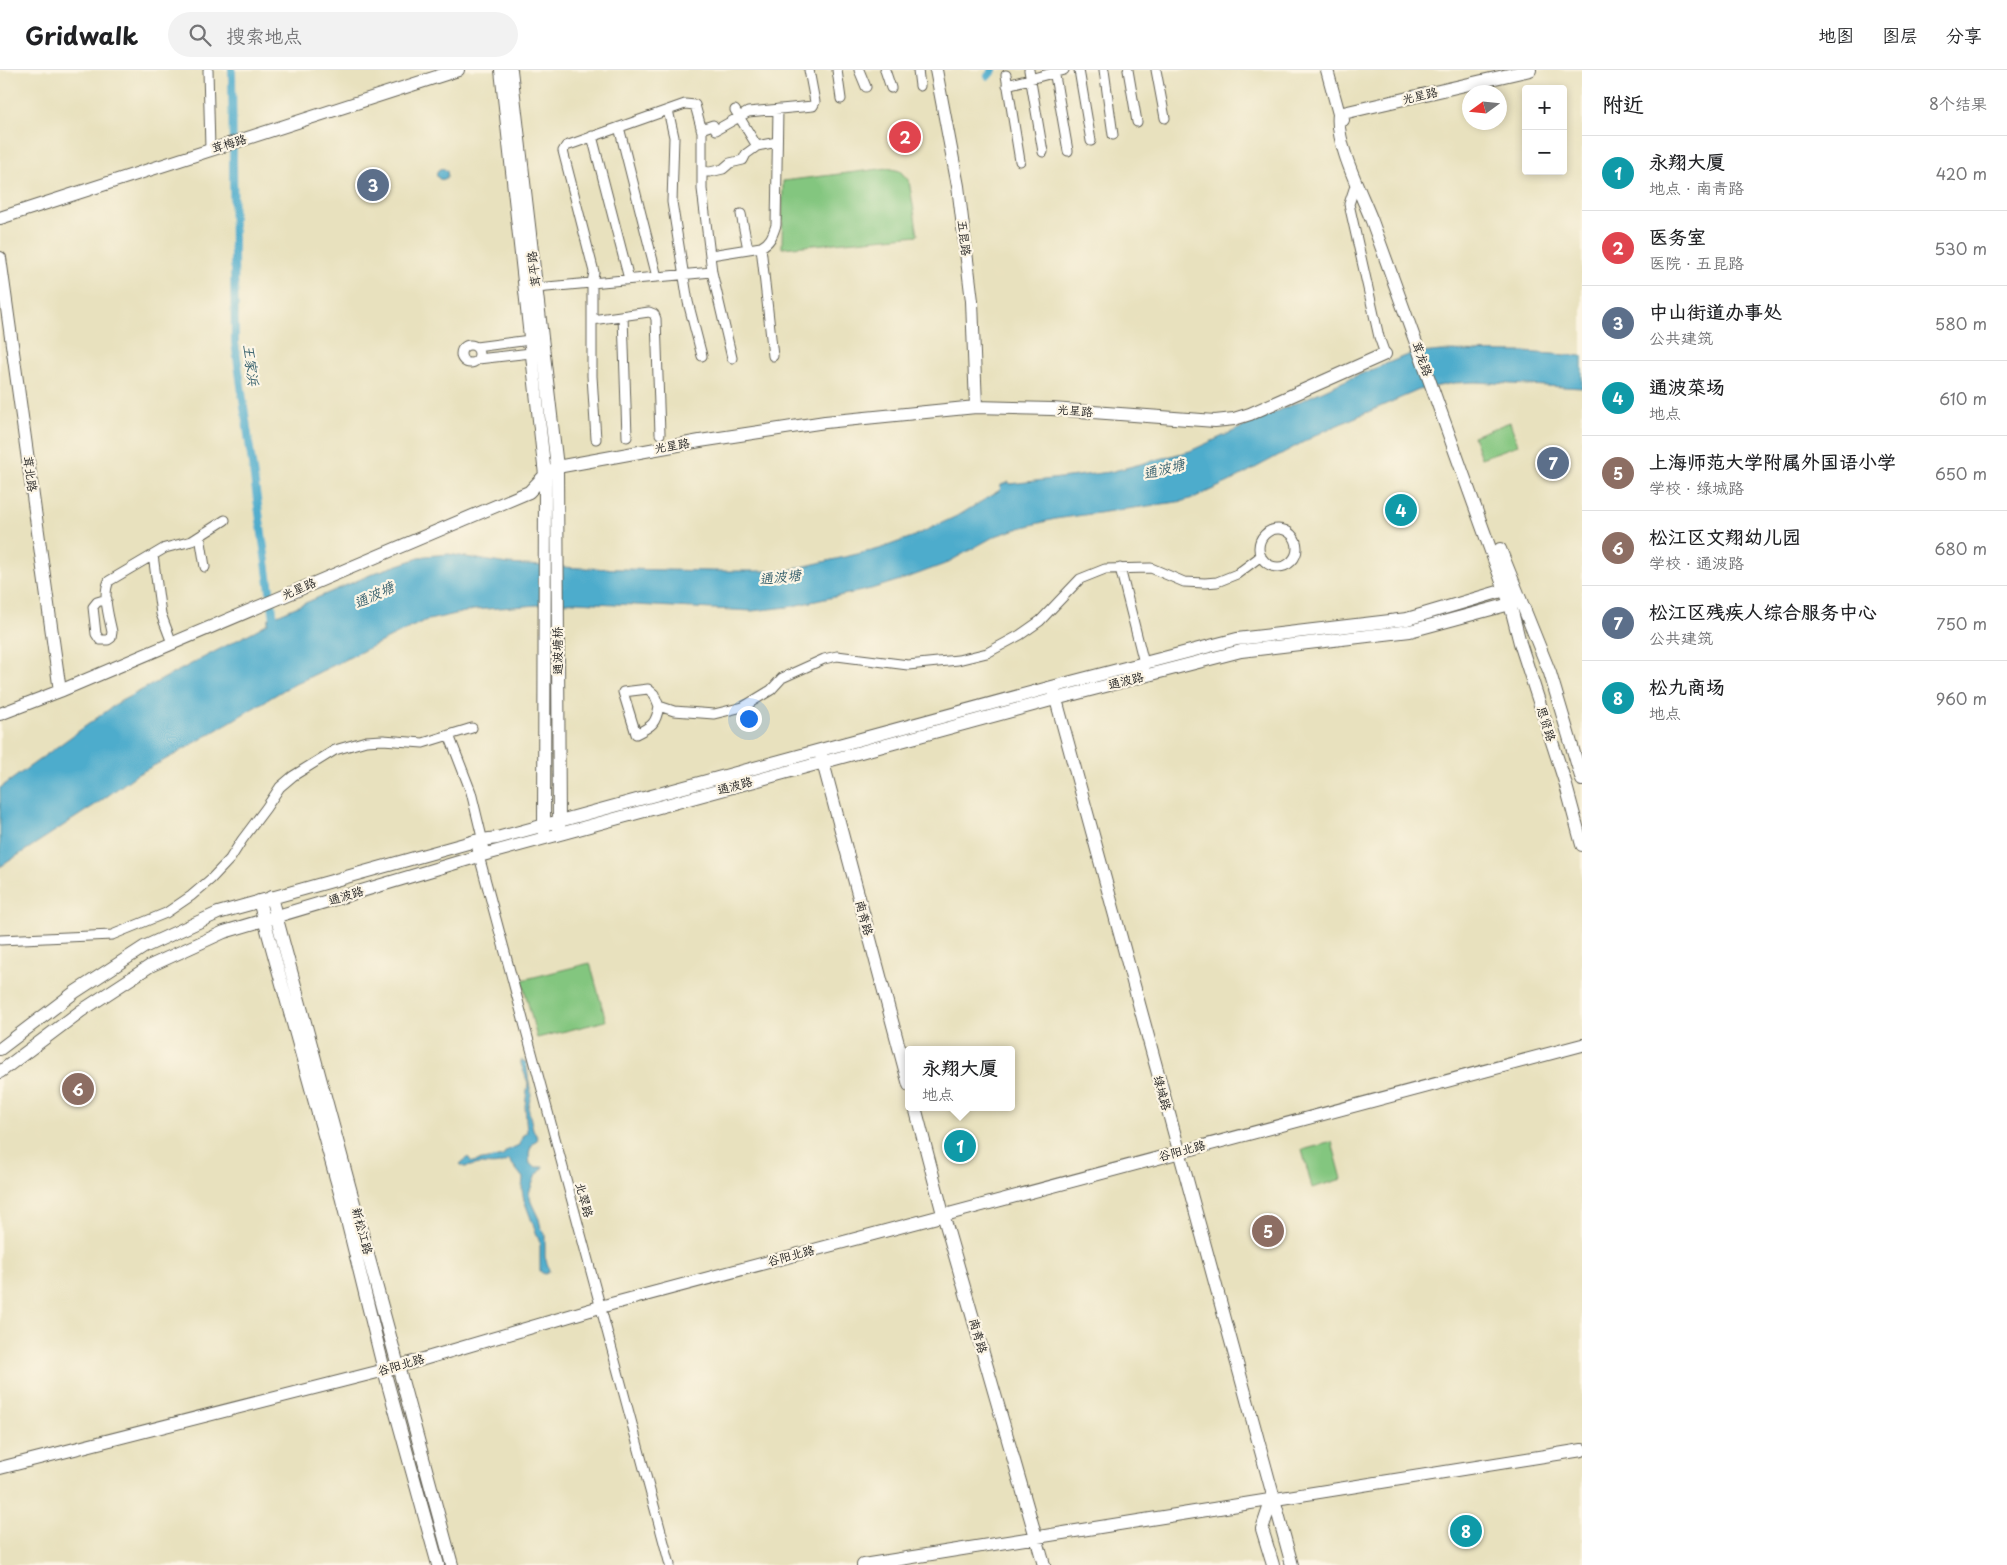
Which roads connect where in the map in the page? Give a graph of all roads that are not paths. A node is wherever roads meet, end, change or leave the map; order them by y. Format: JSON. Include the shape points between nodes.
{"nodes":[{"id":1,"x":208,"y":70,"type":"edge"},
{"id":2,"x":458,"y":70,"type":"edge"},
{"id":3,"x":501,"y":70,"type":"edge"},
{"id":4,"x":511,"y":70,"type":"edge"},
{"id":5,"x":809,"y":70,"type":"edge"},
{"id":6,"x":837,"y":70,"type":"edge"},
{"id":7,"x":859,"y":70,"type":"edge"},
{"id":8,"x":885,"y":70,"type":"edge"},
{"id":9,"x":918,"y":70,"type":"edge"},
{"id":10,"x":936,"y":70,"type":"edge"},
{"id":11,"x":1064,"y":70,"type":"edge"},
{"id":12,"x":1079,"y":70,"type":"edge"},
{"id":13,"x":1104,"y":70,"type":"edge"},
{"id":14,"x":1128,"y":70,"type":"edge"},
{"id":15,"x":1156,"y":70,"type":"edge"},
{"id":16,"x":1327,"y":70,"type":"edge"},
{"id":17,"x":1530,"y":70,"type":"edge"},
{"id":18,"x":1054,"y":71,"type":"edge"},
{"id":19,"x":1029,"y":75,"type":"edge"},
{"id":20,"x":920,"y":86,"type":"dead end"},
{"id":21,"x":866,"y":87,"type":"dead end"},
{"id":22,"x":891,"y":88,"type":"dead end"},
{"id":23,"x":841,"y":99,"type":"dead end"},
{"id":24,"x":778,"y":109,"type":"junction"},
{"id":25,"x":668,"y":110,"type":"junction"},
{"id":26,"x":737,"y":113,"type":"junction"},
{"id":27,"x":1339,"y":114,"type":"junction"},
{"id":28,"x":1165,"y":118,"type":"dead end"},
{"id":29,"x":1137,"y":122,"type":"dead end"},
{"id":30,"x":619,"y":127,"type":"junction"},
{"id":31,"x":701,"y":129,"type":"junction"},
{"id":32,"x":1113,"y":135,"type":"dead end"},
{"id":33,"x":592,"y":136,"type":"junction"},
{"id":34,"x":1091,"y":141,"type":"dead end"},
{"id":35,"x":777,"y":142,"type":"junction"},
{"id":36,"x":757,"y":146,"type":"junction"},
{"id":37,"x":215,"y":148,"type":"junction"},
{"id":38,"x":1068,"y":151,"type":"dead end"},
{"id":39,"x":1043,"y":152,"type":"dead end"},
{"id":40,"x":1020,"y":161,"type":"dead end"},
{"id":41,"x":702,"y":171,"type":"junction"},
{"id":42,"x":1356,"y":182,"type":"junction"},
{"id":43,"x":741,"y":214,"type":"dead end"},
{"id":44,"x":0,"y":218,"type":"edge"},
{"id":45,"x":1376,"y":220,"type":"junction"},
{"id":46,"x":761,"y":246,"type":"junction"},
{"id":47,"x":748,"y":249,"type":"junction"},
{"id":48,"x":710,"y":255,"type":"junction"},
{"id":49,"x":0,"y":258,"type":"edge"},
{"id":50,"x":712,"y":272,"type":"junction"},
{"id":51,"x":684,"y":274,"type":"junction"},
{"id":52,"x":657,"y":277,"type":"junction"},
{"id":53,"x":629,"y":280,"type":"junction"},
{"id":54,"x":592,"y":283,"type":"junction"},
{"id":55,"x":536,"y":288,"type":"junction"},
{"id":56,"x":623,"y":316,"type":"junction"},
{"id":57,"x":592,"y":320,"type":"junction"},
{"id":58,"x":476,"y":347,"type":"junction"},
{"id":59,"x":531,"y":347,"type":"junction"},
{"id":60,"x":1385,"y":354,"type":"joint"},
{"id":61,"x":702,"y":356,"type":"dead end"},
{"id":62,"x":773,"y":356,"type":"dead end"},
{"id":63,"x":732,"y":358,"type":"dead end"},
{"id":64,"x":478,"y":359,"type":"junction"},
{"id":65,"x":976,"y":407,"type":"junction"},
{"id":66,"x":660,"y":434,"type":"dead end"},
{"id":67,"x":627,"y":438,"type":"dead end"},
{"id":68,"x":596,"y":440,"type":"dead end"},
{"id":69,"x":557,"y":467,"type":"junction"},
{"id":70,"x":545,"y":475,"type":"junction"},
{"id":71,"x":225,"y":520,"type":"dead end"},
{"id":72,"x":200,"y":536,"type":"junction"},
{"id":73,"x":153,"y":555,"type":"junction"},
{"id":74,"x":1261,"y":556,"type":"junction"},
{"id":75,"x":1500,"y":562,"type":"junction"},
{"id":76,"x":205,"y":567,"type":"dead end"},
{"id":77,"x":1120,"y":568,"type":"junction"},
{"id":78,"x":1505,"y":590,"type":"junction"},
{"id":79,"x":107,"y":599,"type":"dead end"},
{"id":80,"x":1515,"y":602,"type":"junction"},
{"id":81,"x":172,"y":643,"type":"junction"},
{"id":82,"x":1146,"y":669,"type":"junction"},
{"id":83,"x":60,"y":691,"type":"junction"},
{"id":84,"x":1054,"y":693,"type":"junction"},
{"id":85,"x":660,"y":706,"type":"junction"},
{"id":86,"x":0,"y":714,"type":"edge"},
{"id":87,"x":472,"y":728,"type":"dead end"},
{"id":88,"x":449,"y":735,"type":"junction"},
{"id":89,"x":821,"y":756,"type":"junction"},
{"id":90,"x":1582,"y":780,"type":"edge"},
{"id":91,"x":559,"y":828,"type":"junction"},
{"id":92,"x":544,"y":832,"type":"junction"},
{"id":93,"x":479,"y":841,"type":"junction"},
{"id":94,"x":1582,"y":845,"type":"edge"},
{"id":95,"x":483,"y":855,"type":"junction"},
{"id":96,"x":265,"y":899,"type":"junction"},
{"id":97,"x":270,"y":918,"type":"junction"},
{"id":98,"x":0,"y":940,"type":"edge"},
{"id":99,"x":1582,"y":1045,"type":"edge"},
{"id":100,"x":0,"y":1049,"type":"edge"},
{"id":101,"x":905,"y":1070,"type":"edge"},
{"id":102,"x":0,"y":1072,"type":"edge"},
{"id":103,"x":916,"y":1111,"type":"edge"},
{"id":104,"x":1178,"y":1152,"type":"junction"},
{"id":105,"x":943,"y":1214,"type":"junction"},
{"id":106,"x":600,"y":1307,"type":"junction"},
{"id":107,"x":398,"y":1366,"type":"junction"},
{"id":108,"x":384,"y":1370,"type":"junction"},
{"id":109,"x":1582,"y":1450,"type":"edge"},
{"id":110,"x":0,"y":1468,"type":"edge"},
{"id":111,"x":1272,"y":1499,"type":"junction"},
{"id":112,"x":1036,"y":1538,"type":"junction"},
{"id":113,"x":438,"y":1565,"type":"edge"},
{"id":114,"x":452,"y":1565,"type":"edge"},
{"id":115,"x":670,"y":1565,"type":"edge"},
{"id":116,"x":863,"y":1565,"type":"edge"},
{"id":117,"x":1044,"y":1565,"type":"edge"},
{"id":118,"x":1273,"y":1565,"type":"edge"},
{"id":119,"x":1292,"y":1565,"type":"edge"}],
"edges":[{"from":1,"to":37,"type":"street"},
{"from":2,"to":37,"type":"main road","name":"茸梅路"},
{"from":3,"to":59,"type":"main road"},
{"from":4,"to":55,"type":"main road","name":"茸平路"},
{"from":5,"to":24,"type":"street","via":[[814,104]]},
{"from":6,"to":23,"type":"street"},
{"from":7,"to":21,"type":"street"},
{"from":8,"to":22,"type":"street"},
{"from":9,"to":20,"type":"street"},
{"from":10,"to":65,"type":"main road","name":"五昆路","via":[[958,186],[971,293]]},
{"from":11,"to":18,"type":"street"},
{"from":12,"to":34,"type":"street"},
{"from":13,"to":32,"type":"street"},
{"from":14,"to":29,"type":"street"},
{"from":15,"to":28,"type":"street"},
{"from":16,"to":27,"type":"main road","name":"茸龙路"},
{"from":17,"to":27,"type":"main road","name":"光星路"},
{"from":18,"to":19,"type":"street"},
{"from":18,"to":38,"type":"street"},
{"from":19,"to":39,"type":"street"},
{"from":19,"to":40,"type":"street","via":[[1006,80]]},
{"from":24,"to":26,"type":"street"},
{"from":24,"to":35,"type":"street"},
{"from":25,"to":30,"type":"street"},
{"from":25,"to":31,"type":"street","via":[[685,104],[695,105]]},
{"from":25,"to":51,"type":"street","via":[[674,137],[672,202]]},
{"from":26,"to":31,"type":"street","via":[[716,130],[713,124]]},
{"from":26,"to":36,"type":"street"},
{"from":27,"to":42,"type":"main road","name":"茸龙路","via":[[1338,125]]},
{"from":27,"to":45,"type":"main road","name":"茸龙路"},
{"from":30,"to":33,"type":"street"},
{"from":30,"to":52,"type":"street"},
{"from":31,"to":41,"type":"street"},
{"from":33,"to":53,"type":"street"},
{"from":33,"to":54,"type":"street","via":[[563,148],[594,272]]},
{"from":35,"to":36,"type":"street"},
{"from":35,"to":46,"type":"street","via":[[776,225],[771,240]]},
{"from":36,"to":41,"type":"street","via":[[738,162],[715,172]]},
{"from":37,"to":44,"type":"main road","name":"茸梅路"},
{"from":41,"to":48,"type":"street","via":[[702,198]]},
{"from":42,"to":45,"type":"main road","name":"茸龙路"},
{"from":42,"to":60,"type":"street","via":[[1349,204]]},
{"from":43,"to":47,"type":"street"},
{"from":45,"to":75,"type":"main road","name":"茸龙路"},
{"from":46,"to":47,"type":"street"},
{"from":46,"to":62,"type":"street"},
{"from":47,"to":48,"type":"street"},
{"from":48,"to":50,"type":"street"},
{"from":49,"to":83,"type":"main road","name":"茸北路"},
{"from":50,"to":51,"type":"street"},
{"from":50,"to":63,"type":"street"},
{"from":51,"to":52,"type":"street"},
{"from":51,"to":61,"type":"street"},
{"from":52,"to":53,"type":"street"},
{"from":53,"to":54,"type":"street"},
{"from":54,"to":55,"type":"street"},
{"from":54,"to":57,"type":"street"},
{"from":55,"to":69,"type":"main road","name":"茸平路"},
{"from":56,"to":57,"type":"street"},
{"from":56,"to":66,"type":"street","via":[[649,312],[656,319]]},
{"from":56,"to":67,"type":"street"},
{"from":57,"to":68,"type":"street"},
{"from":58,"to":59,"type":"street"},
{"from":58,"to":64,"type":"street"},
{"from":58,"to":64,"type":"street","via":[[467,345],[461,356],[470,363]]},
{"from":59,"to":64,"type":"street"},
{"from":59,"to":70,"type":"main road"},
{"from":60,"to":65,"type":"main road","name":"光星路","via":[[1234,419]]},
{"from":65,"to":69,"type":"main road","name":"光星路","via":[[825,422]]},
{"from":69,"to":70,"type":"main road","name":"光星路"},
{"from":69,"to":91,"type":"main road","name":"通波塘桥"},
{"from":70,"to":81,"type":"main road","name":"光星路","via":[[529,492]]},
{"from":70,"to":92,"type":"main road"},
{"from":71,"to":72,"type":"street"},
{"from":72,"to":73,"type":"street"},
{"from":72,"to":76,"type":"street"},
{"from":73,"to":79,"type":"street","via":[[109,581]]},
{"from":73,"to":81,"type":"street","via":[[161,614]]},
{"from":74,"to":74,"type":"street","via":[[1270,565],[1288,564],[1296,548],[1293,536],[1276,529],[1265,534],[1259,544]]},
{"from":74,"to":77,"type":"street","via":[[1237,574],[1217,582],[1184,582],[1151,568]]},
{"from":75,"to":78,"type":"main road","name":"茸龙路"},
{"from":75,"to":80,"type":"main road","name":"思贤路"},
{"from":77,"to":82,"type":"street"},
{"from":77,"to":85,"type":"street","via":[[1105,569],[1080,579],[1030,629],[987,652],[958,660],[908,665],[837,656],[782,678],[771,690],[743,707],[714,714],[674,711]]},
{"from":78,"to":80,"type":"main road","name":"茸龙路"},
{"from":78,"to":82,"type":"main road","name":"通波路","via":[[1407,619],[1238,639]]},
{"from":80,"to":82,"type":"main road","name":"通波路","via":[[1410,631],[1241,651]]},
{"from":80,"to":90,"type":"main road","name":"思贤路","via":[[1550,673]]},
{"from":80,"to":94,"type":"main road","name":"思贤路","via":[[1520,643]]},
{"from":81,"to":83,"type":"main road","name":"光星路"},
{"from":82,"to":84,"type":"main road","name":"通波路"},
{"from":83,"to":86,"type":"main road","name":"光星路"},
{"from":84,"to":89,"type":"main road","name":"通波路"},
{"from":84,"to":104,"type":"main road","name":"绿城路"},
{"from":85,"to":85,"type":"street","via":[[652,726],[636,734],[624,692],[648,690]]},
{"from":87,"to":88,"type":"street"},
{"from":88,"to":93,"type":"street","name":"北翠路","via":[[471,792]]},
{"from":88,"to":98,"type":"street","via":[[423,743],[383,740],[335,750],[292,776],[280,787],[230,859],[191,896],[166,913],[112,935]]},
{"from":89,"to":91,"type":"main road","name":"通波路"},
{"from":89,"to":101,"type":"main road","name":"南青路"},
{"from":91,"to":92,"type":"main road","name":"通波路"},
{"from":92,"to":93,"type":"main road","name":"通波路"},
{"from":92,"to":95,"type":"main road","name":"通波路"},
{"from":93,"to":95,"type":"street","name":"北翠路"},
{"from":93,"to":96,"type":"main road","name":"通波路"},
{"from":95,"to":97,"type":"main road","name":"通波路"},
{"from":95,"to":106,"type":"street","name":"北翠路"},
{"from":96,"to":97,"type":"main road","name":"新松江路"},
{"from":96,"to":100,"type":"main road","name":"通波路","via":[[218,913],[144,947],[75,992]]},
{"from":97,"to":102,"type":"main road","name":"通波路","via":[[224,932],[150,966],[81,1011]]},
{"from":97,"to":107,"type":"main road","name":"新松江路"},
{"from":97,"to":108,"type":"main road","name":"新松江路"},
{"from":99,"to":104,"type":"main road","name":"谷阳北路"},
{"from":103,"to":105,"type":"main road","name":"南青路"},
{"from":104,"to":105,"type":"main road","name":"谷阳北路"},
{"from":104,"to":111,"type":"main road","name":"绿城路"},
{"from":105,"to":106,"type":"main road","name":"谷阳北路"},
{"from":105,"to":112,"type":"main road","name":"南青路"},
{"from":106,"to":107,"type":"main road","name":"谷阳北路"},
{"from":106,"to":115,"type":"street","name":"北翠路"},
{"from":107,"to":108,"type":"main road","name":"谷阳北路"},
{"from":107,"to":114,"type":"main road","name":"新松江路"},
{"from":108,"to":110,"type":"main road","name":"谷阳北路"},
{"from":108,"to":113,"type":"main road","name":"新松江路"},
{"from":109,"to":111,"type":"main road"},
{"from":111,"to":112,"type":"main road"},
{"from":111,"to":118,"type":"main road","via":[[1262,1529]]},
{"from":111,"to":119,"type":"main road","name":"绿城路"},
{"from":112,"to":116,"type":"main road"},
{"from":112,"to":117,"type":"main road","name":"南青路"}]}
